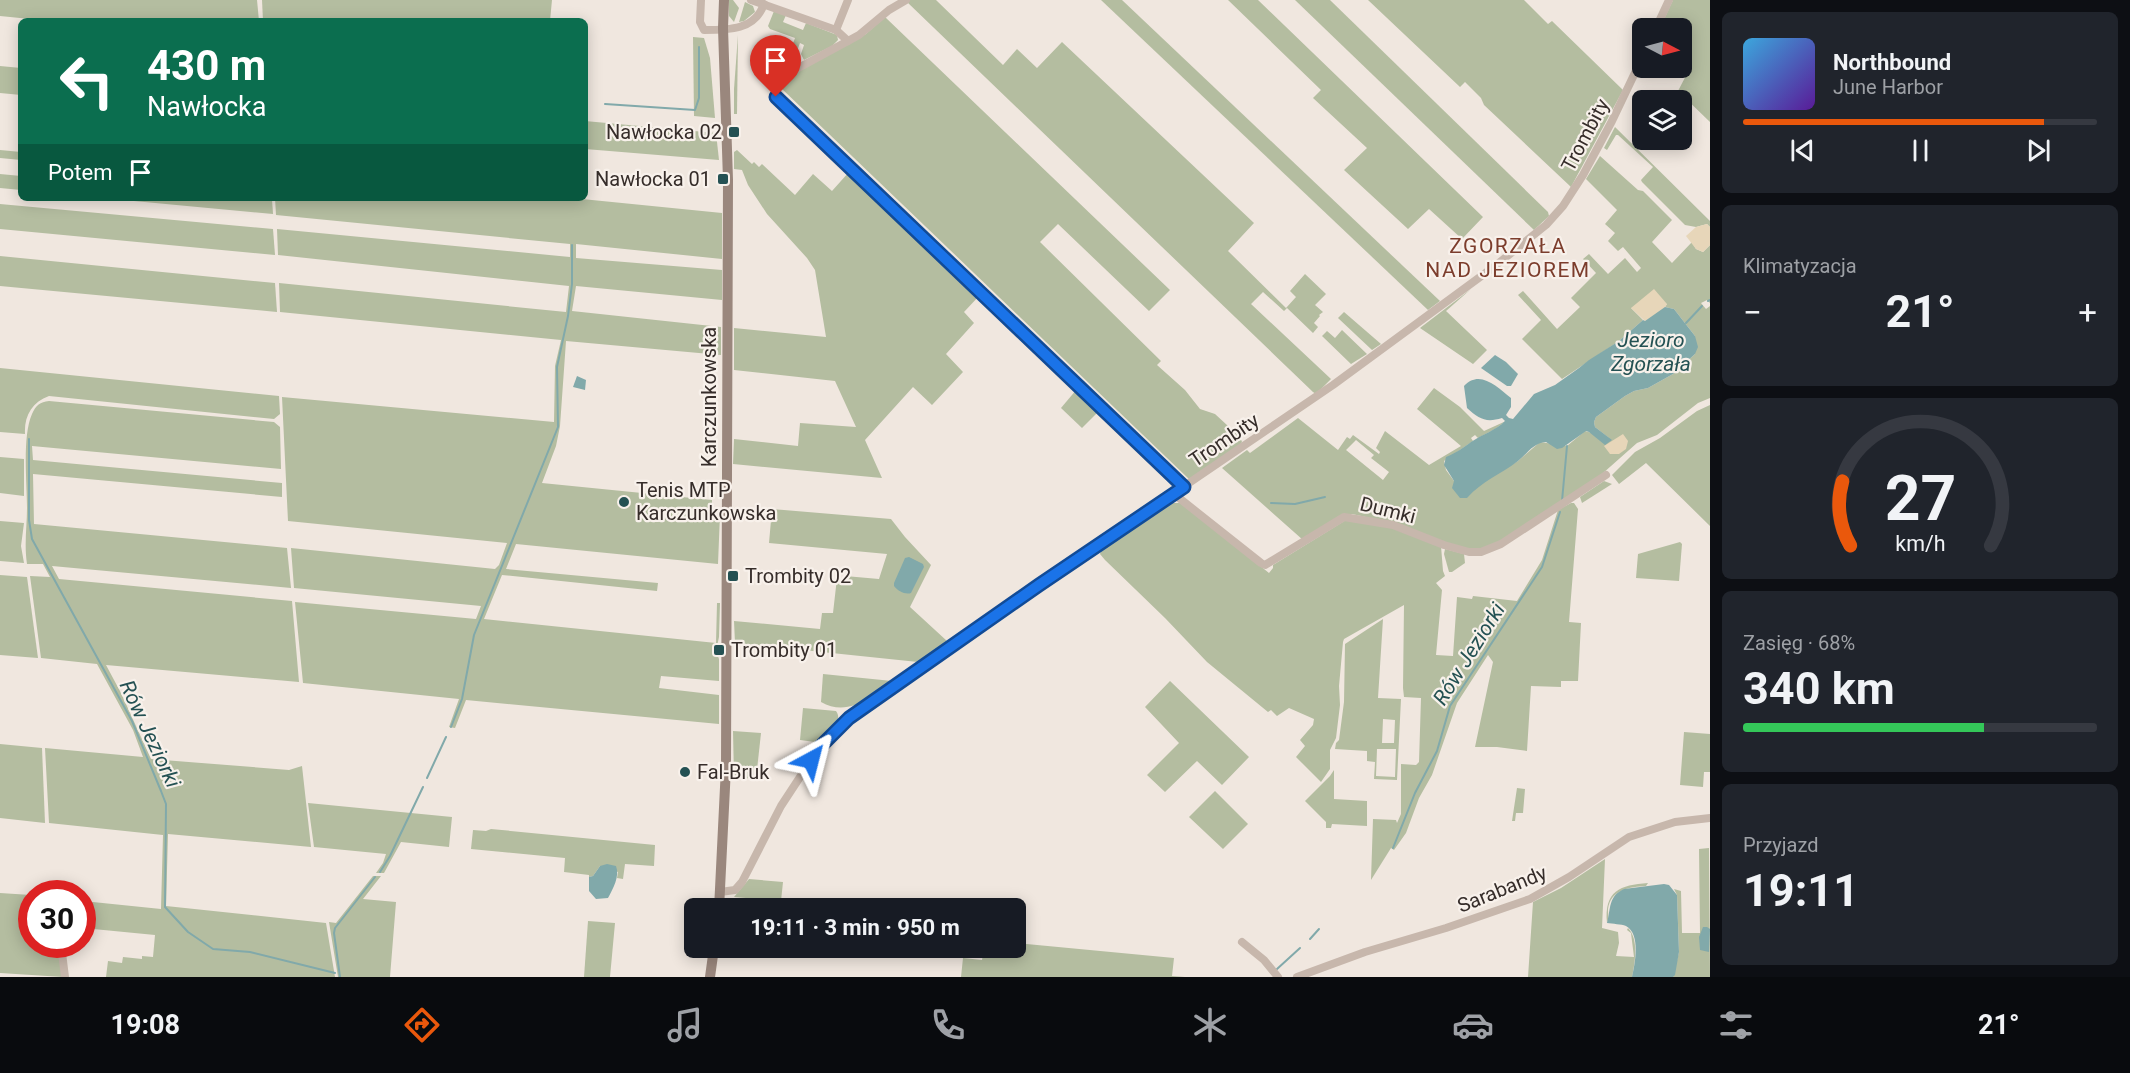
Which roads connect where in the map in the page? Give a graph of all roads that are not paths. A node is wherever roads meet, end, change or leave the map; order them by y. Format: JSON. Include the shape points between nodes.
{"nodes":[{"id":1,"x":701,"y":0,"type":"edge"},
{"id":2,"x":719,"y":0,"type":"edge"},
{"id":3,"x":724,"y":0,"type":"edge"},
{"id":4,"x":751,"y":0,"type":"edge"},
{"id":5,"x":848,"y":0,"type":"edge"},
{"id":6,"x":906,"y":0,"type":"edge"},
{"id":7,"x":1669,"y":0,"type":"edge"},
{"id":8,"x":764,"y":4,"type":"junction"},
{"id":9,"x":1661,"y":18,"type":"edge"},
{"id":10,"x":723,"y":28,"type":"junction"},
{"id":11,"x":836,"y":30,"type":"junction"},
{"id":12,"x":848,"y":40,"type":"junction"},
{"id":13,"x":1633,"y":78,"type":"edge"},
{"id":14,"x":1606,"y":475,"type":"dead end"},
{"id":15,"x":1184,"y":487,"type":"junction"},
{"id":16,"x":1174,"y":494,"type":"junction"},
{"id":17,"x":1710,"y":818,"type":"edge"},
{"id":18,"x":720,"y":892,"type":"junction"},
{"id":19,"x":720,"y":898,"type":"edge"},
{"id":20,"x":1242,"y":942,"type":"dead end"},
{"id":21,"x":63,"y":958,"type":"edge"},
{"id":22,"x":713,"y":958,"type":"edge"},
{"id":23,"x":65,"y":977,"type":"edge"},
{"id":24,"x":710,"y":977,"type":"edge"},
{"id":25,"x":1278,"y":977,"type":"edge"},
{"id":26,"x":1297,"y":977,"type":"edge"}],
"edges":[{"from":1,"to":10,"type":"street","via":[[701,27]]},
{"from":2,"to":10,"type":"street","name":"Karczunkowska"},
{"from":3,"to":10,"type":"street","name":"Karczunkowska"},
{"from":4,"to":8,"type":"street"},
{"from":5,"to":11,"type":"street"},
{"from":6,"to":12,"type":"street"},
{"from":7,"to":9,"type":"street"},
{"from":8,"to":10,"type":"street","via":[[753,22]]},
{"from":8,"to":11,"type":"street"},
{"from":10,"to":18,"type":"street","name":"Karczunkowska","via":[[728,180],[726,767]]},
{"from":11,"to":12,"type":"street"},
{"from":12,"to":15,"type":"street","via":[[789,73],[776,90],[776,97]]},
{"from":13,"to":15,"type":"street","name":"Trombity","via":[[1583,175],[1546,225],[1338,381]]},
{"from":14,"to":16,"type":"street","name":"Dumki","via":[[1501,544],[1481,552],[1466,552],[1393,525],[1344,517],[1265,565]]},
{"from":15,"to":16,"type":"street","name":"Trombity"},
{"from":16,"to":18,"type":"street","name":"Trombity","via":[[849,718],[821,746],[781,806],[742,882],[735,890]]},
{"from":17,"to":26,"type":"street","name":"Sarabandy","via":[[1675,822],[1629,837],[1530,899]]},
{"from":18,"to":19,"type":"street","name":"Karczunkowska"},
{"from":20,"to":25,"type":"street"},
{"from":21,"to":23,"type":"street"},
{"from":22,"to":24,"type":"street"}]}
